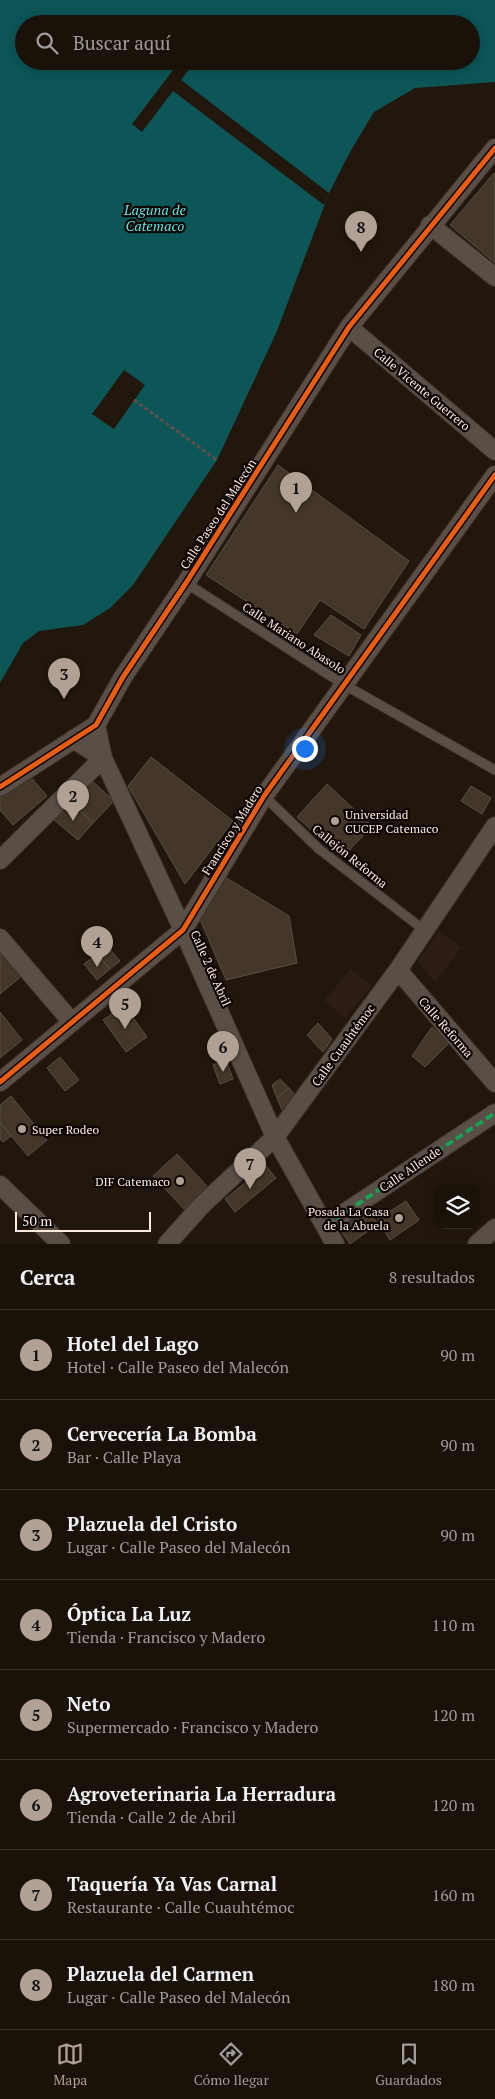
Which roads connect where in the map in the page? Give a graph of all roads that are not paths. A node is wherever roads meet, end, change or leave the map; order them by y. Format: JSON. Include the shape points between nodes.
{"nodes":[{"id":1,"x":495,"y":148,"type":"edge"},
{"id":2,"x":430,"y":225,"type":"junction"},
{"id":3,"x":495,"y":277,"type":"edge"},
{"id":4,"x":349,"y":327,"type":"junction"},
{"id":5,"x":495,"y":451,"type":"edge"},
{"id":6,"x":495,"y":476,"type":"edge"},
{"id":7,"x":186,"y":582,"type":"junction"},
{"id":8,"x":343,"y":684,"type":"junction"},
{"id":9,"x":96,"y":725,"type":"junction"},
{"id":10,"x":73,"y":739,"type":"junction"},
{"id":11,"x":103,"y":758,"type":"junction"},
{"id":12,"x":495,"y":770,"type":"edge"},
{"id":13,"x":0,"y":787,"type":"edge"},
{"id":14,"x":264,"y":796,"type":"junction"},
{"id":15,"x":495,"y":826,"type":"edge"},
{"id":16,"x":0,"y":860,"type":"edge"},
{"id":17,"x":183,"y":930,"type":"junction"},
{"id":18,"x":424,"y":930,"type":"junction"},
{"id":19,"x":0,"y":938,"type":"edge"},
{"id":20,"x":398,"y":970,"type":"junction"},
{"id":21,"x":71,"y":1021,"type":"junction"},
{"id":22,"x":0,"y":1082,"type":"edge"},
{"id":23,"x":495,"y":1083,"type":"edge"},
{"id":24,"x":495,"y":1112,"type":"edge"},
{"id":25,"x":274,"y":1137,"type":"junction"},
{"id":26,"x":0,"y":1185,"type":"edge"},
{"id":27,"x":326,"y":1225,"type":"junction"},
{"id":28,"x":495,"y":1228,"type":"edge"},
{"id":29,"x":61,"y":1244,"type":"edge"},
{"id":30,"x":167,"y":1244,"type":"edge"},
{"id":31,"x":336,"y":1244,"type":"edge"},
{"id":32,"x":477,"y":1244,"type":"edge"}],
"edges":[{"from":1,"to":2,"type":"street","name":"Calle Paseo del Malecón"},
{"from":2,"to":3,"type":"street"},
{"from":2,"to":4,"type":"street","name":"Calle Paseo del Malecón"},
{"from":4,"to":5,"type":"street","name":"Calle Vicente Guerrero"},
{"from":4,"to":7,"type":"street","name":"Calle Paseo del Malecón"},
{"from":6,"to":8,"type":"street","name":"Francisco y Madero"},
{"from":7,"to":8,"type":"lane","name":"Calle Mariano Abasolo"},
{"from":7,"to":9,"type":"street","name":"Calle Paseo del Malecón","via":[[123,677]]},
{"from":8,"to":12,"type":"lane","name":"Calle Mariano Abasolo"},
{"from":8,"to":14,"type":"street","name":"Francisco y Madero"},
{"from":9,"to":10,"type":"street","name":"Calle Paseo del Malecón"},
{"from":9,"to":11,"type":"street","name":"Calle 2 de Abril"},
{"from":10,"to":11,"type":"street"},
{"from":10,"to":13,"type":"street","name":"Calle Paseo del Malecón"},
{"from":11,"to":16,"type":"street"},
{"from":11,"to":17,"type":"street","name":"Calle 2 de Abril"},
{"from":14,"to":17,"type":"street","name":"Francisco y Madero"},
{"from":14,"to":18,"type":"lane","name":"Callejón Reforma","via":[[319,849]]},
{"from":15,"to":18,"type":"street","name":"Calle Cuauhtémoc"},
{"from":17,"to":21,"type":"street","name":"Francisco y Madero"},
{"from":17,"to":25,"type":"street","name":"Calle 2 de Abril"},
{"from":18,"to":20,"type":"street","name":"Calle Cuauhtémoc"},
{"from":19,"to":21,"type":"street"},
{"from":20,"to":23,"type":"street","name":"Calle Reforma"},
{"from":20,"to":25,"type":"street","name":"Calle Cuauhtémoc"},
{"from":21,"to":22,"type":"street","name":"Francisco y Madero"},
{"from":24,"to":27,"type":"street","name":"Calle Allende"},
{"from":25,"to":27,"type":"street","name":"Calle 2 de Abril"},
{"from":25,"to":30,"type":"street","name":"Calle Cuauhtémoc","via":[[202,1205]]},
{"from":26,"to":29,"type":"street"},
{"from":27,"to":31,"type":"street","name":"Calle 2 de Abril"},
{"from":28,"to":32,"type":"street"}]}
